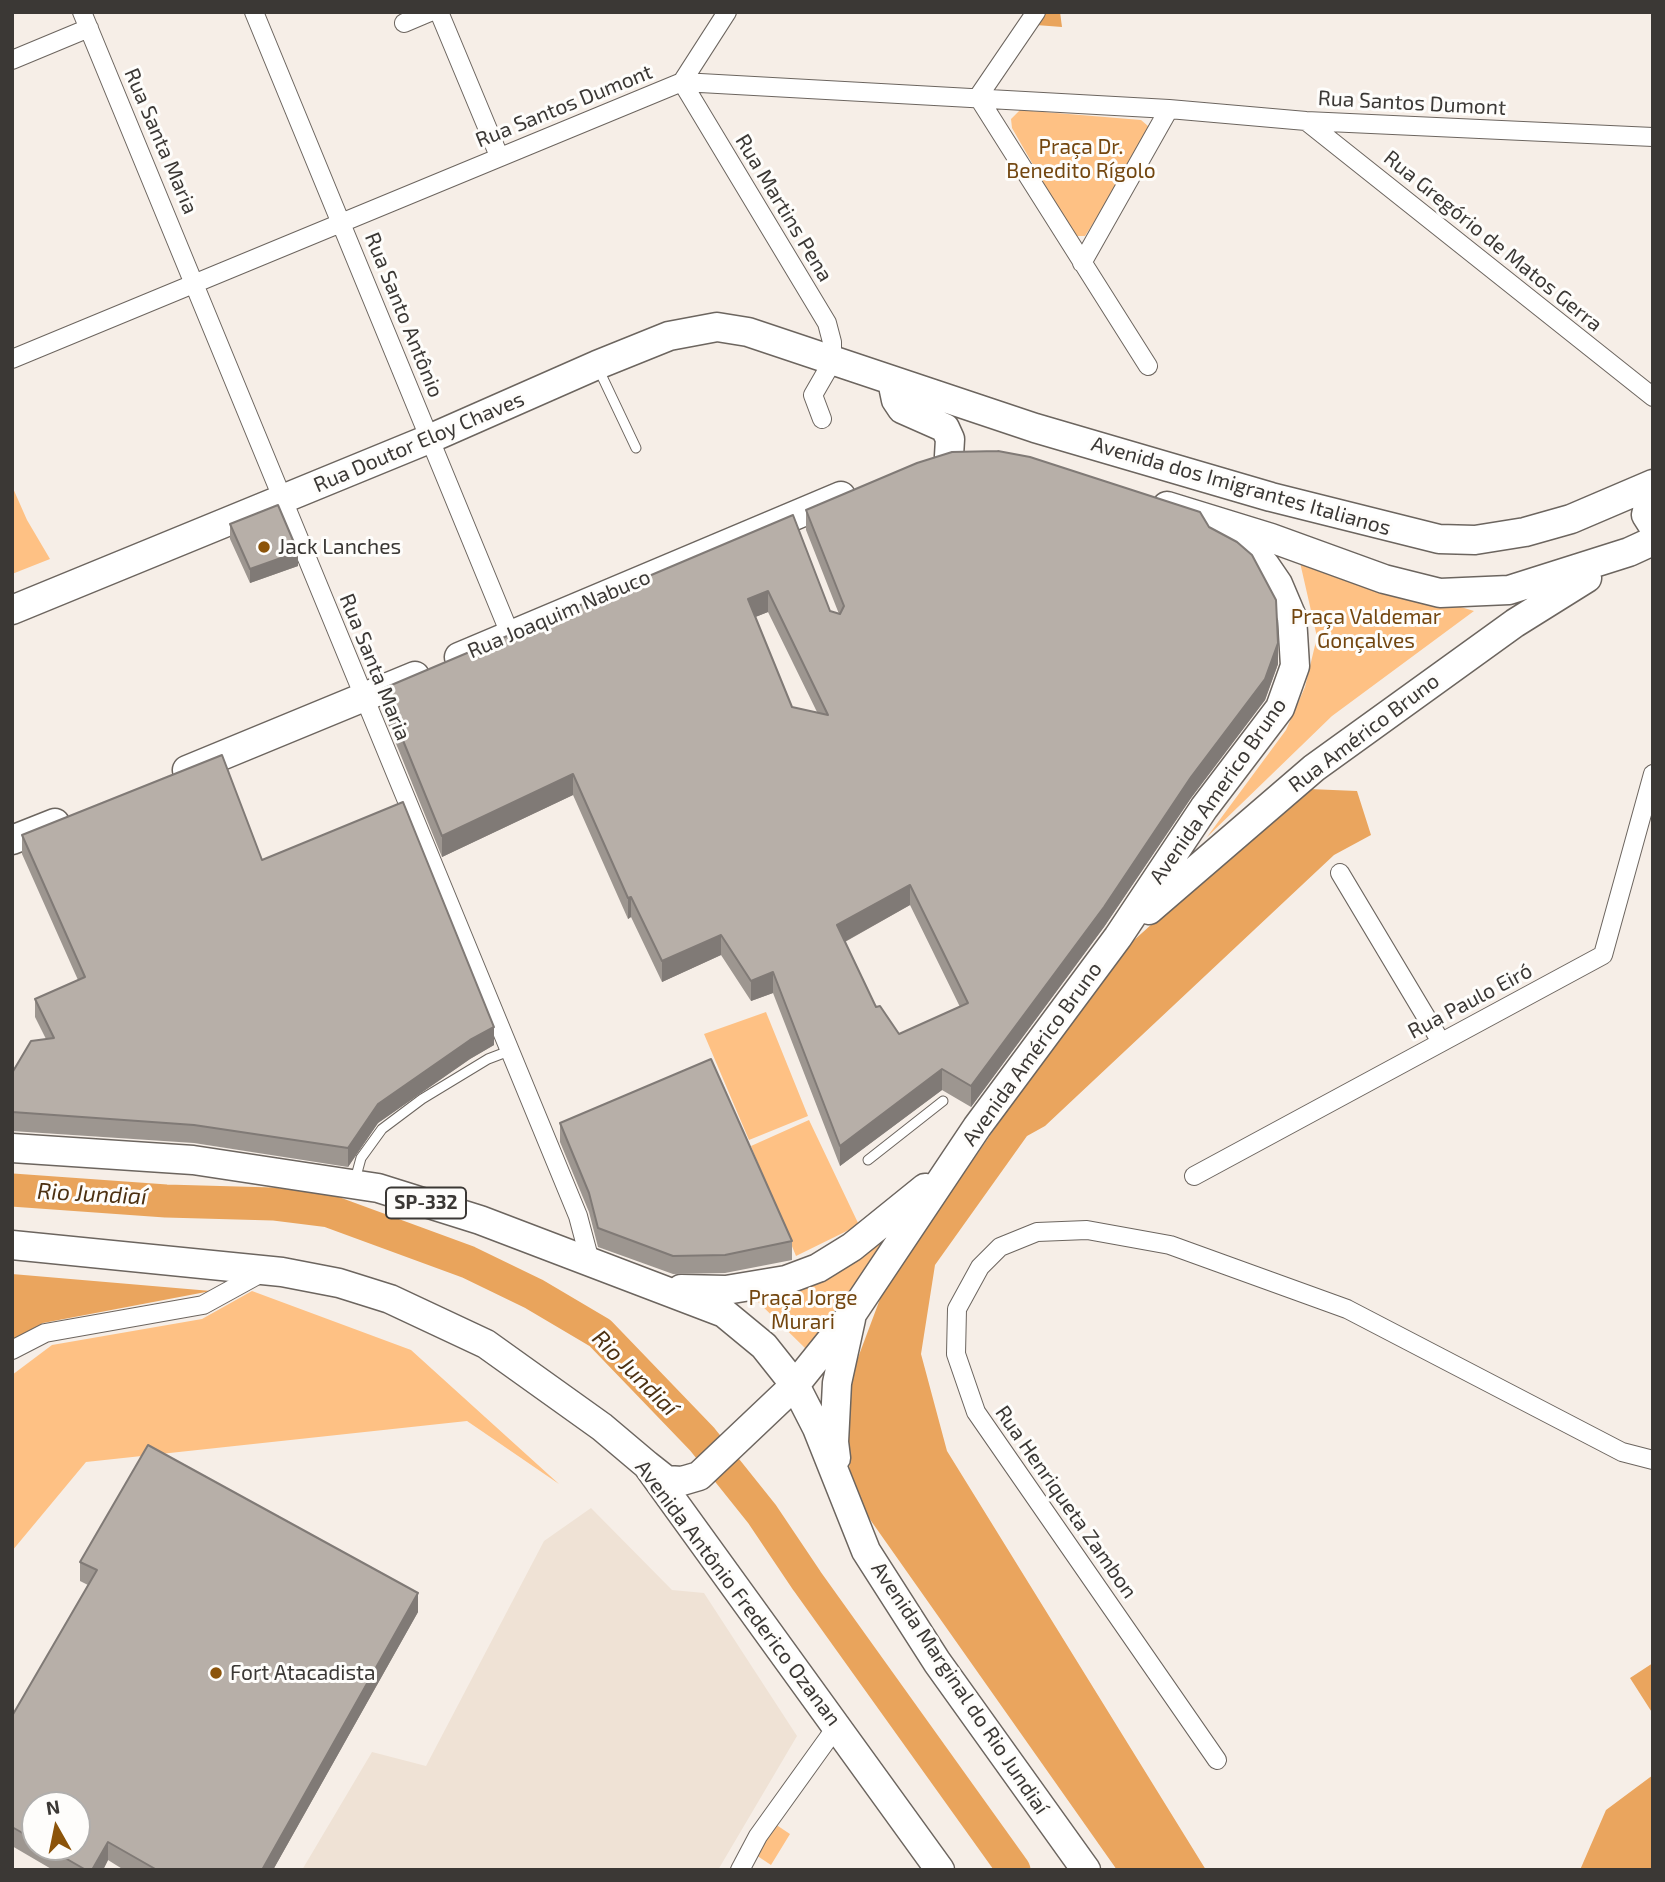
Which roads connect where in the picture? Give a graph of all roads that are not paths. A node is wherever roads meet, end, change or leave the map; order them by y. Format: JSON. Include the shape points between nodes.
{"nodes":[{"id":1,"x":254,"y":12,"type":"edge"},
{"id":2,"x":429,"y":12,"type":"edge"},
{"id":3,"x":439,"y":12,"type":"edge"},
{"id":4,"x":727,"y":12,"type":"edge"},
{"id":5,"x":1036,"y":12,"type":"edge"},
{"id":6,"x":85,"y":20,"type":"edge"},
{"id":7,"x":404,"y":23,"type":"dead end"},
{"id":8,"x":12,"y":60,"type":"edge"},
{"id":9,"x":682,"y":82,"type":"junction"},
{"id":10,"x":978,"y":97,"type":"junction"},
{"id":11,"x":1169,"y":109,"type":"junction"},
{"id":12,"x":1306,"y":121,"type":"junction"},
{"id":13,"x":1653,"y":137,"type":"edge"},
{"id":14,"x":499,"y":156,"type":"junction"},
{"id":15,"x":342,"y":222,"type":"junction"},
{"id":16,"x":1082,"y":263,"type":"junction"},
{"id":17,"x":195,"y":282,"type":"junction"},
{"id":18,"x":12,"y":359,"type":"edge"},
{"id":19,"x":832,"y":362,"type":"junction"},
{"id":20,"x":597,"y":365,"type":"junction"},
{"id":21,"x":1148,"y":366,"type":"dead end"},
{"id":22,"x":892,"y":381,"type":"junction"},
{"id":23,"x":1653,"y":397,"type":"edge"},
{"id":24,"x":822,"y":419,"type":"dead end"},
{"id":25,"x":1035,"y":428,"type":"junction"},
{"id":26,"x":429,"y":439,"type":"junction"},
{"id":27,"x":636,"y":449,"type":"dead end"},
{"id":28,"x":1653,"y":484,"type":"edge"},
{"id":29,"x":868,"y":485,"type":"edge"},
{"id":30,"x":1140,"y":497,"type":"edge"},
{"id":31,"x":283,"y":500,"type":"junction"},
{"id":32,"x":1653,"y":500,"type":"edge"},
{"id":33,"x":1193,"y":515,"type":"junction"},
{"id":34,"x":1653,"y":526,"type":"edge"},
{"id":35,"x":1641,"y":547,"type":"edge"},
{"id":36,"x":12,"y":610,"type":"edge"},
{"id":37,"x":510,"y":635,"type":"junction"},
{"id":38,"x":364,"y":699,"type":"junction"},
{"id":39,"x":1653,"y":774,"type":"edge"},
{"id":40,"x":166,"y":779,"type":"edge"},
{"id":41,"x":76,"y":815,"type":"edge"},
{"id":42,"x":12,"y":840,"type":"edge"},
{"id":43,"x":1340,"y":873,"type":"dead end"},
{"id":44,"x":1118,"y":937,"type":"junction"},
{"id":45,"x":1441,"y":1042,"type":"junction"},
{"id":46,"x":509,"y":1051,"type":"junction"},
{"id":47,"x":943,"y":1101,"type":"dead end"},
{"id":48,"x":12,"y":1148,"type":"edge"},
{"id":49,"x":868,"y":1160,"type":"dead end"},
{"id":50,"x":947,"y":1170,"type":"junction"},
{"id":51,"x":1194,"y":1176,"type":"dead end"},
{"id":52,"x":354,"y":1184,"type":"junction"},
{"id":53,"x":15,"y":1246,"type":"edge"},
{"id":54,"x":590,"y":1261,"type":"junction"},
{"id":55,"x":267,"y":1270,"type":"junction"},
{"id":56,"x":659,"y":1288,"type":"junction"},
{"id":57,"x":852,"y":1314,"type":"junction"},
{"id":58,"x":12,"y":1350,"type":"edge"},
{"id":59,"x":795,"y":1385,"type":"junction"},
{"id":60,"x":1653,"y":1461,"type":"edge"},
{"id":61,"x":647,"y":1465,"type":"junction"},
{"id":62,"x":841,"y":1492,"type":"junction"},
{"id":63,"x":837,"y":1726,"type":"junction"},
{"id":64,"x":1217,"y":1760,"type":"dead end"},
{"id":65,"x":740,"y":1870,"type":"edge"},
{"id":66,"x":940,"y":1870,"type":"edge"},
{"id":67,"x":1086,"y":1870,"type":"edge"}],
"edges":[{"from":1,"to":15,"type":"street","name":"Rua Santo Antônio"},
{"from":2,"to":7,"type":"street"},
{"from":3,"to":14,"type":"street"},
{"from":4,"to":9,"type":"street"},
{"from":5,"to":10,"type":"street"},
{"from":6,"to":8,"type":"street"},
{"from":6,"to":17,"type":"street","name":"Rua Santa Maria"},
{"from":9,"to":10,"type":"street","name":"Rua Santos Dumont"},
{"from":9,"to":14,"type":"street","name":"Rua Santos Dumont"},
{"from":9,"to":19,"type":"street","name":"Rua Martins Pena","via":[[827,323]]},
{"from":10,"to":11,"type":"street","name":"Rua Santos Dumont"},
{"from":10,"to":16,"type":"street"},
{"from":11,"to":12,"type":"street","name":"Rua Santos Dumont"},
{"from":11,"to":16,"type":"street"},
{"from":12,"to":13,"type":"street","name":"Rua Santos Dumont"},
{"from":12,"to":23,"type":"street","name":"Rua Gregório de Matos Gerra"},
{"from":14,"to":15,"type":"street","name":"Rua Santos Dumont"},
{"from":15,"to":17,"type":"street","name":"Rua Santos Dumont"},
{"from":15,"to":26,"type":"street","name":"Rua Santo Antônio"},
{"from":16,"to":21,"type":"street"},
{"from":17,"to":18,"type":"street","name":"Rua Santos Dumont"},
{"from":17,"to":31,"type":"street","name":"Rua Santa Maria"},
{"from":19,"to":20,"type":"main road","name":"Rua Doutor Eloy Chaves","via":[[748,332],[717,327],[669,336]]},
{"from":19,"to":22,"type":"main road","name":"Avenida dos Imigrantes Italianos"},
{"from":19,"to":24,"type":"street","via":[[813,395]]},
{"from":20,"to":26,"type":"main road","name":"Rua Doutor Eloy Chaves"},
{"from":20,"to":27,"type":"lane"},
{"from":22,"to":25,"type":"main road","name":"Avenida dos Imigrantes Italianos"},
{"from":22,"to":25,"type":"main road","via":[[902,409],[945,428],[954,457],[970,431],[980,426]]},
{"from":25,"to":28,"type":"main road","name":"Avenida dos Imigrantes Italianos","via":[[1271,497],[1439,538],[1475,540],[1525,532],[1571,519]]},
{"from":26,"to":31,"type":"main road","name":"Rua Doutor Eloy Chaves"},
{"from":26,"to":37,"type":"street","name":"Rua Santo Antônio"},
{"from":29,"to":37,"type":"main road","name":"Rua Joaquim Nabuco","via":[[796,522]]},
{"from":30,"to":33,"type":"main road","name":"Avenida dos Imigrantes Italianos"},
{"from":31,"to":36,"type":"main road","name":"Rua Doutor Eloy Chaves"},
{"from":31,"to":38,"type":"street","name":"Rua Santa Maria"},
{"from":32,"to":34,"type":"main road","via":[[1646,515]]},
{"from":33,"to":35,"type":"main road","name":"Avenida dos Imigrantes Italianos","via":[[1384,579],[1440,593],[1509,590]]},
{"from":33,"to":44,"type":"main road","name":"Avenida Americo Bruno","via":[[1247,548],[1278,584],[1292,617],[1295,666],[1280,708],[1204,808]]},
{"from":35,"to":44,"type":"main road","name":"Rua Américo Bruno","via":[[1515,623],[1314,768]]},
{"from":37,"to":38,"type":"main road","name":"Rua Joaquim Nabuco"},
{"from":38,"to":40,"type":"main road","name":"Rua Joaquim Nabuco"},
{"from":38,"to":46,"type":"street","name":"Rua Santa Maria"},
{"from":39,"to":45,"type":"street","name":"Rua Paulo Eiró","via":[[1603,955]]},
{"from":41,"to":42,"type":"main road"},
{"from":43,"to":45,"type":"street"},
{"from":44,"to":50,"type":"main road","name":"Avenida Américo Bruno"},
{"from":45,"to":51,"type":"street","name":"Rua Paulo Eiró"},
{"from":46,"to":52,"type":"lane","via":[[422,1099],[382,1129],[361,1158]]},
{"from":46,"to":54,"type":"street","name":"Rua Santa Maria","via":[[578,1216]]},
{"from":47,"to":49,"type":"lane"},
{"from":48,"to":52,"type":"main road","number":"SP-332","via":[[193,1160]]},
{"from":50,"to":56,"type":"main road","via":[[852,1247],[818,1268],[786,1280],[726,1290]]},
{"from":50,"to":57,"type":"main road"},
{"from":52,"to":54,"type":"main road","number":"SP-332","via":[[480,1220]]},
{"from":53,"to":55,"type":"main road","name":"Avenida Antônio Frederico Ozanan"},
{"from":54,"to":56,"type":"main road","number":"SP-332"},
{"from":55,"to":58,"type":"street","via":[[203,1305],[45,1333]]},
{"from":55,"to":61,"type":"main road","name":"Avenida Antônio Frederico Ozanan","via":[[339,1283],[430,1315],[486,1344],[536,1378]]},
{"from":56,"to":59,"type":"main road","number":"SP-332","via":[[724,1313],[764,1346]]},
{"from":57,"to":59,"type":"main road"},
{"from":57,"to":62,"type":"main road","via":[[837,1383],[834,1442]]},
{"from":59,"to":61,"type":"main road","via":[[699,1476],[666,1480]]},
{"from":59,"to":62,"type":"main road","name":"Avenida Marginal do Rio Jundiaí"},
{"from":60,"to":64,"type":"street","name":"Rua Henriqueta Zambon","via":[[1622,1452],[1347,1309],[1170,1245],[1087,1230],[1037,1232],[1000,1247],[981,1267],[957,1308],[956,1354],[976,1412]]},
{"from":61,"to":63,"type":"main road","name":"Avenida Antônio Frederico Ozanan"},
{"from":62,"to":67,"type":"main road","name":"Avenida Marginal do Rio Jundiaí","via":[[866,1550],[937,1662]]},
{"from":63,"to":65,"type":"street","via":[[758,1836]]},
{"from":63,"to":66,"type":"main road","name":"Avenida Antônio Frederico Ozanan"}]}
